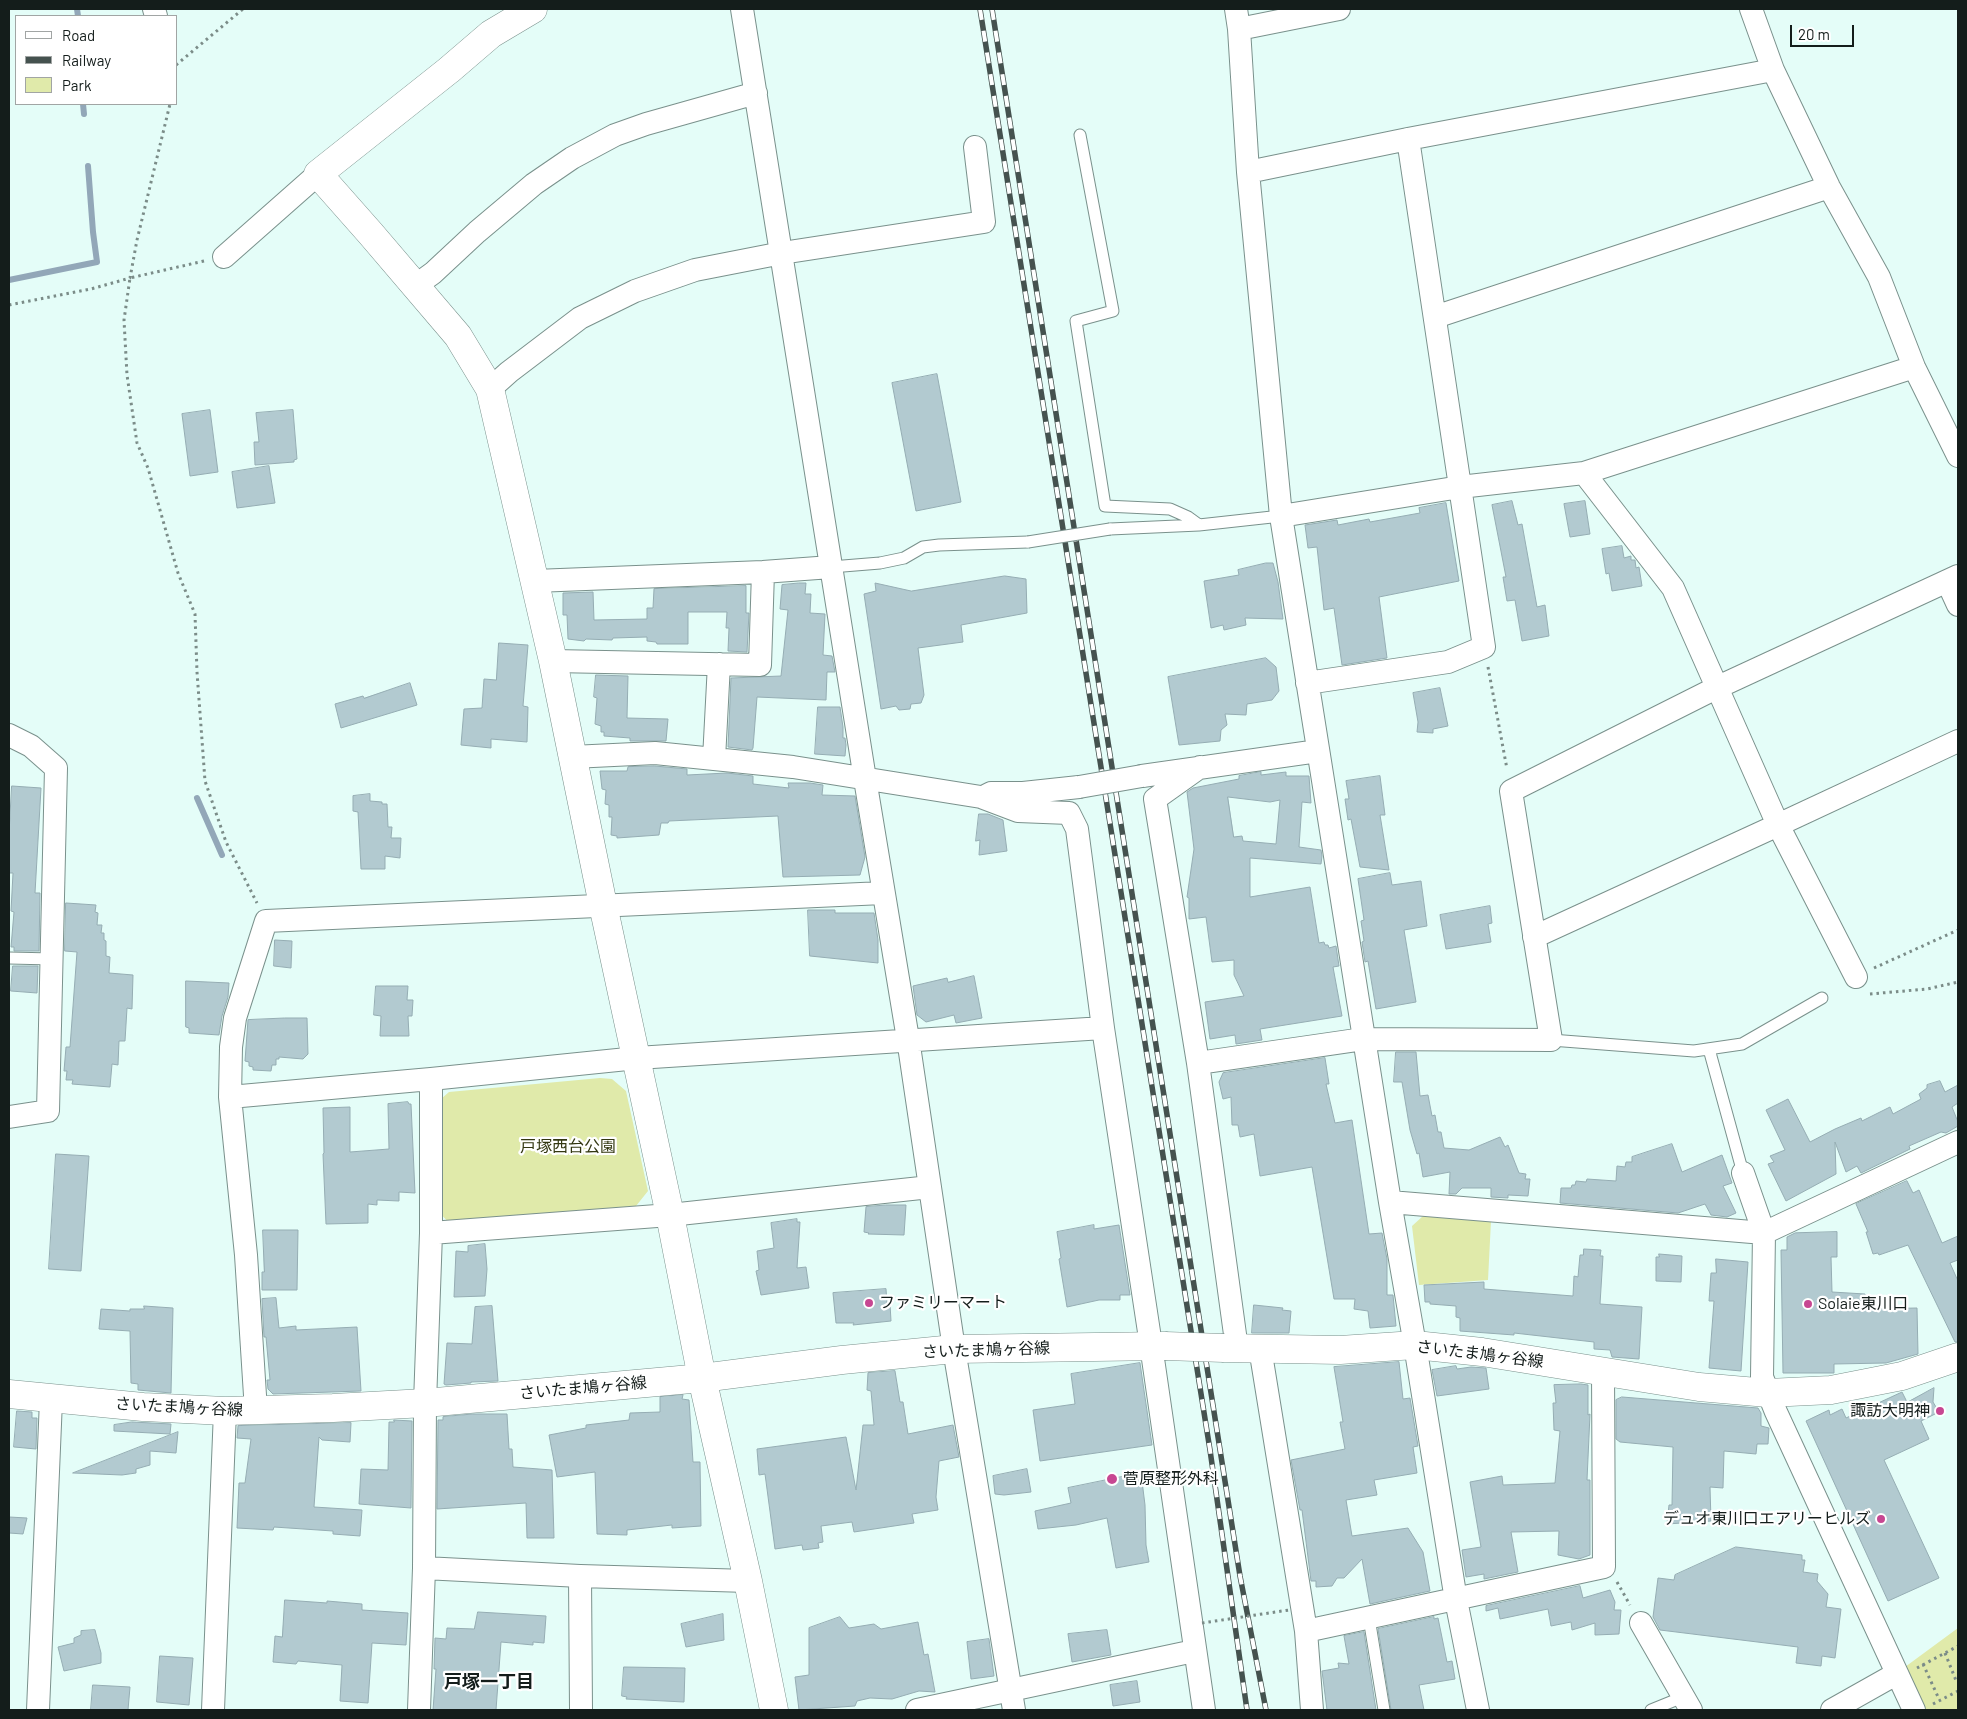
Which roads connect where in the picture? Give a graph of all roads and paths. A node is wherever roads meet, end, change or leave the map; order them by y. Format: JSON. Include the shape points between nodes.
{"nodes":[{"id":1,"x":243,"y":9,"type":"edge"},
{"id":2,"x":533,"y":9,"type":"edge"},
{"id":3,"x":742,"y":9,"type":"edge"},
{"id":4,"x":1339,"y":9,"type":"edge"},
{"id":5,"x":1751,"y":9,"type":"edge"},
{"id":6,"x":1238,"y":19,"type":"edge"},
{"id":7,"x":178,"y":63,"type":"edge"},
{"id":8,"x":1772,"y":70,"type":"junction"},
{"id":9,"x":756,"y":93,"type":"junction"},
{"id":10,"x":170,"y":105,"type":"edge"},
{"id":11,"x":1080,"y":135,"type":"dead end"},
{"id":12,"x":1408,"y":139,"type":"junction"},
{"id":13,"x":975,"y":146,"type":"dead end"},
{"id":14,"x":1248,"y":172,"type":"junction"},
{"id":15,"x":318,"y":174,"type":"junction"},
{"id":16,"x":1829,"y":187,"type":"junction"},
{"id":17,"x":782,"y":253,"type":"junction"},
{"id":18,"x":224,"y":257,"type":"joint"},
{"id":19,"x":130,"y":278,"type":"junction"},
{"id":20,"x":414,"y":286,"type":"junction"},
{"id":21,"x":9,"y":305,"type":"edge"},
{"id":22,"x":1434,"y":317,"type":"junction"},
{"id":23,"x":1914,"y":367,"type":"junction"},
{"id":24,"x":490,"y":389,"type":"junction"},
{"id":25,"x":1958,"y":456,"type":"edge"},
{"id":26,"x":1584,"y":473,"type":"junction"},
{"id":27,"x":1460,"y":487,"type":"junction"},
{"id":28,"x":1281,"y":516,"type":"junction"},
{"id":29,"x":1199,"y":525,"type":"junction"},
{"id":30,"x":831,"y":567,"type":"junction"},
{"id":31,"x":763,"y":572,"type":"junction"},
{"id":32,"x":1952,"y":579,"type":"edge"},
{"id":33,"x":535,"y":581,"type":"junction"},
{"id":34,"x":1958,"y":605,"type":"edge"},
{"id":35,"x":1484,"y":647,"type":"junction"},
{"id":36,"x":553,"y":661,"type":"junction"},
{"id":37,"x":719,"y":664,"type":"junction"},
{"id":38,"x":1307,"y":683,"type":"junction"},
{"id":39,"x":1716,"y":688,"type":"junction"},
{"id":40,"x":9,"y":735,"type":"edge"},
{"id":41,"x":1958,"y":740,"type":"edge"},
{"id":42,"x":1318,"y":751,"type":"junction"},
{"id":43,"x":572,"y":757,"type":"junction"},
{"id":44,"x":714,"y":759,"type":"junction"},
{"id":45,"x":1200,"y":767,"type":"junction"},
{"id":46,"x":865,"y":779,"type":"junction"},
{"id":47,"x":1511,"y":791,"type":"junction"},
{"id":48,"x":981,"y":798,"type":"junction"},
{"id":49,"x":1778,"y":826,"type":"junction"},
{"id":50,"x":883,"y":892,"type":"junction"},
{"id":51,"x":603,"y":905,"type":"junction"},
{"id":52,"x":266,"y":921,"type":"junction"},
{"id":53,"x":1958,"y":930,"type":"edge"},
{"id":54,"x":1534,"y":937,"type":"junction"},
{"id":55,"x":9,"y":958,"type":"edge"},
{"id":56,"x":53,"y":959,"type":"junction"},
{"id":57,"x":1958,"y":982,"type":"edge"},
{"id":58,"x":1863,"y":986,"type":"junction"},
{"id":59,"x":1822,"y":998,"type":"dead end"},
{"id":60,"x":1103,"y":1028,"type":"junction"},
{"id":61,"x":1363,"y":1038,"type":"junction"},
{"id":62,"x":908,"y":1039,"type":"junction"},
{"id":63,"x":1551,"y":1040,"type":"junction"},
{"id":64,"x":1709,"y":1049,"type":"junction"},
{"id":65,"x":637,"y":1058,"type":"junction"},
{"id":66,"x":1198,"y":1063,"type":"junction"},
{"id":67,"x":431,"y":1079,"type":"junction"},
{"id":68,"x":230,"y":1097,"type":"junction"},
{"id":69,"x":9,"y":1116,"type":"edge"},
{"id":70,"x":1958,"y":1142,"type":"edge"},
{"id":71,"x":582,"y":1144,"type":"dead end"},
{"id":72,"x":583,"y":1155,"type":"dead end"},
{"id":73,"x":1743,"y":1173,"type":"joint"},
{"id":74,"x":930,"y":1187,"type":"junction"},
{"id":75,"x":1390,"y":1202,"type":"junction"},
{"id":76,"x":670,"y":1215,"type":"junction"},
{"id":77,"x":431,"y":1233,"type":"junction"},
{"id":78,"x":1764,"y":1233,"type":"junction"},
{"id":79,"x":1415,"y":1345,"type":"junction"},
{"id":80,"x":1158,"y":1346,"type":"junction"},
{"id":81,"x":1240,"y":1348,"type":"junction"},
{"id":82,"x":954,"y":1349,"type":"junction"},
{"id":83,"x":1958,"y":1358,"type":"edge"},
{"id":84,"x":1603,"y":1371,"type":"junction"},
{"id":85,"x":702,"y":1378,"type":"junction"},
{"id":86,"x":1768,"y":1393,"type":"junction"},
{"id":87,"x":9,"y":1394,"type":"edge"},
{"id":88,"x":51,"y":1400,"type":"junction"},
{"id":89,"x":425,"y":1402,"type":"junction"},
{"id":90,"x":225,"y":1411,"type":"junction"},
{"id":91,"x":256,"y":1411,"type":"junction"},
{"id":92,"x":424,"y":1568,"type":"junction"},
{"id":93,"x":1613,"y":1575,"type":"dead end"},
{"id":94,"x":580,"y":1576,"type":"junction"},
{"id":95,"x":748,"y":1581,"type":"junction"},
{"id":96,"x":1456,"y":1600,"type":"junction"},
{"id":97,"x":1289,"y":1610,"type":"dead end"},
{"id":98,"x":1638,"y":1617,"type":"joint"},
{"id":99,"x":1369,"y":1618,"type":"junction"},
{"id":100,"x":1202,"y":1623,"type":"dead end"},
{"id":101,"x":1306,"y":1631,"type":"junction"},
{"id":102,"x":1958,"y":1646,"type":"edge"},
{"id":103,"x":1194,"y":1651,"type":"junction"},
{"id":104,"x":1944,"y":1653,"type":"junction"},
{"id":105,"x":1923,"y":1664,"type":"junction"},
{"id":106,"x":1903,"y":1672,"type":"junction"},
{"id":107,"x":1958,"y":1683,"type":"edge"},
{"id":108,"x":1958,"y":1691,"type":"edge"},
{"id":109,"x":1939,"y":1699,"type":"junction"},
{"id":110,"x":1012,"y":1701,"type":"edge"},
{"id":111,"x":1687,"y":1704,"type":"edge"},
{"id":112,"x":1920,"y":1709,"type":"edge"},
{"id":113,"x":38,"y":1710,"type":"edge"},
{"id":114,"x":213,"y":1710,"type":"edge"},
{"id":115,"x":419,"y":1710,"type":"edge"},
{"id":116,"x":581,"y":1710,"type":"edge"},
{"id":117,"x":774,"y":1710,"type":"edge"},
{"id":118,"x":917,"y":1710,"type":"edge"},
{"id":119,"x":1204,"y":1710,"type":"edge"},
{"id":120,"x":1312,"y":1710,"type":"edge"},
{"id":121,"x":1384,"y":1710,"type":"edge"},
{"id":122,"x":1478,"y":1710,"type":"edge"},
{"id":123,"x":1651,"y":1710,"type":"edge"},
{"id":124,"x":1832,"y":1710,"type":"edge"}],
"edges":[{"from":1,"to":7,"type":"path"},
{"from":2,"to":15,"type":"main road","via":[[490,34]]},
{"from":3,"to":9,"type":"street"},
{"from":4,"to":6,"type":"street"},
{"from":5,"to":8,"type":"street"},
{"from":6,"to":14,"type":"street"},
{"from":8,"to":12,"type":"street"},
{"from":8,"to":16,"type":"street"},
{"from":9,"to":17,"type":"street"},
{"from":9,"to":20,"type":"street","via":[[646,124],[615,135],[572,158],[534,184]]},
{"from":10,"to":19,"type":"path"},
{"from":11,"to":29,"type":"lane","via":[[1113,311],[1076,321],[1105,506],[1170,509]]},
{"from":12,"to":14,"type":"street"},
{"from":12,"to":22,"type":"street"},
{"from":13,"to":17,"type":"street","via":[[984,222]]},
{"from":14,"to":28,"type":"street"},
{"from":15,"to":18,"type":"street"},
{"from":15,"to":20,"type":"main road"},
{"from":16,"to":22,"type":"street"},
{"from":16,"to":23,"type":"street","via":[[1879,277]]},
{"from":17,"to":24,"type":"street","via":[[695,270],[635,291],[580,318]]},
{"from":17,"to":30,"type":"street"},
{"from":18,"to":19,"type":"path"},
{"from":19,"to":21,"type":"path"},
{"from":19,"to":52,"type":"path","via":[[124,320],[127,376],[137,443],[148,468],[178,573],[195,614],[205,781],[226,842]]},
{"from":20,"to":24,"type":"main road","via":[[458,336]]},
{"from":22,"to":27,"type":"street"},
{"from":23,"to":25,"type":"street"},
{"from":23,"to":26,"type":"street"},
{"from":24,"to":33,"type":"main road"},
{"from":26,"to":27,"type":"street"},
{"from":26,"to":39,"type":"street","via":[[1673,588]]},
{"from":27,"to":28,"type":"street"},
{"from":27,"to":35,"type":"street"},
{"from":28,"to":29,"type":"lane"},
{"from":28,"to":38,"type":"street"},
{"from":29,"to":30,"type":"lane","bridge":true,"via":[[1110,529],[1028,542],[939,545],[923,547],[904,558],[880,563]]},
{"from":30,"to":31,"type":"street"},
{"from":30,"to":46,"type":"street"},
{"from":31,"to":33,"type":"street"},
{"from":31,"to":37,"type":"street","via":[[760,665]]},
{"from":32,"to":34,"type":"street"},
{"from":32,"to":39,"type":"street"},
{"from":33,"to":36,"type":"main road"},
{"from":35,"to":38,"type":"street","via":[[1448,662]]},
{"from":35,"to":47,"type":"path"},
{"from":36,"to":37,"type":"street"},
{"from":36,"to":43,"type":"main road"},
{"from":37,"to":44,"type":"street"},
{"from":38,"to":42,"type":"street"},
{"from":39,"to":47,"type":"street"},
{"from":39,"to":49,"type":"street"},
{"from":40,"to":56,"type":"street","via":[[32,746],[56,768]]},
{"from":41,"to":49,"type":"street"},
{"from":42,"to":45,"type":"street"},
{"from":42,"to":61,"type":"street"},
{"from":43,"to":44,"type":"street","via":[[655,754]]},
{"from":43,"to":51,"type":"main road"},
{"from":44,"to":46,"type":"street"},
{"from":45,"to":48,"type":"street","bridge":true,"via":[[1023,793],[991,793]]},
{"from":45,"to":66,"type":"street","via":[[1155,799]]},
{"from":46,"to":48,"type":"street"},
{"from":46,"to":50,"type":"street"},
{"from":47,"to":54,"type":"street"},
{"from":48,"to":60,"type":"street","via":[[1018,811],[1069,813],[1077,828]]},
{"from":49,"to":54,"type":"street"},
{"from":49,"to":58,"type":"street"},
{"from":50,"to":51,"type":"street"},
{"from":50,"to":62,"type":"street"},
{"from":51,"to":52,"type":"street"},
{"from":51,"to":65,"type":"main road"},
{"from":52,"to":68,"type":"street","via":[[235,1018],[230,1047]]},
{"from":53,"to":58,"type":"path"},
{"from":54,"to":63,"type":"street"},
{"from":55,"to":56,"type":"lane"},
{"from":56,"to":69,"type":"street","via":[[48,1111]]},
{"from":57,"to":58,"type":"path","via":[[1927,989]]},
{"from":59,"to":64,"type":"lane","via":[[1742,1044]]},
{"from":60,"to":62,"type":"street"},
{"from":60,"to":80,"type":"street"},
{"from":61,"to":63,"type":"street"},
{"from":61,"to":66,"type":"street"},
{"from":61,"to":75,"type":"street"},
{"from":62,"to":65,"type":"street"},
{"from":62,"to":74,"type":"street"},
{"from":63,"to":64,"type":"lane","via":[[1694,1051]]},
{"from":64,"to":73,"type":"lane"},
{"from":65,"to":67,"type":"street"},
{"from":65,"to":76,"type":"main road"},
{"from":66,"to":81,"type":"street"},
{"from":67,"to":68,"type":"street"},
{"from":67,"to":77,"type":"street"},
{"from":68,"to":91,"type":"street","via":[[246,1255]]},
{"from":70,"to":78,"type":"street"},
{"from":71,"to":72,"type":"path"},
{"from":73,"to":78,"type":"street"},
{"from":74,"to":76,"type":"street"},
{"from":74,"to":82,"type":"street"},
{"from":75,"to":78,"type":"street"},
{"from":75,"to":79,"type":"street"},
{"from":76,"to":77,"type":"street"},
{"from":76,"to":85,"type":"main road"},
{"from":77,"to":89,"type":"street"},
{"from":78,"to":86,"type":"street","via":[[1762,1377]]},
{"from":79,"to":81,"type":"main road","name":"さいたま鳩ヶ谷線","via":[[1340,1350]]},
{"from":79,"to":84,"type":"main road","name":"さいたま鳩ヶ谷線"},
{"from":79,"to":96,"type":"street"},
{"from":80,"to":81,"type":"main road","name":"さいたま鳩ヶ谷線","bridge":true},
{"from":80,"to":82,"type":"main road","name":"さいたま鳩ヶ谷線"},
{"from":80,"to":103,"type":"street"},
{"from":81,"to":101,"type":"street"},
{"from":82,"to":85,"type":"main road","name":"さいたま鳩ヶ谷線"},
{"from":82,"to":110,"type":"street"},
{"from":83,"to":86,"type":"main road","name":"さいたま鳩ヶ谷線","via":[[1902,1376],[1831,1390]]},
{"from":84,"to":86,"type":"main road","name":"さいたま鳩ヶ谷線","via":[[1699,1387]]},
{"from":84,"to":96,"type":"street","via":[[1604,1566]]},
{"from":85,"to":89,"type":"main road","name":"さいたま鳩ヶ谷線"},
{"from":85,"to":95,"type":"main road"},
{"from":86,"to":106,"type":"street"},
{"from":87,"to":88,"type":"main road","name":"さいたま鳩ヶ谷線"},
{"from":88,"to":90,"type":"main road","name":"さいたま鳩ヶ谷線"},
{"from":88,"to":113,"type":"street"},
{"from":89,"to":91,"type":"main road","name":"さいたま鳩ヶ谷線"},
{"from":89,"to":92,"type":"street"},
{"from":90,"to":91,"type":"main road","name":"さいたま鳩ヶ谷線"},
{"from":90,"to":114,"type":"street"},
{"from":92,"to":94,"type":"street"},
{"from":92,"to":115,"type":"street"},
{"from":93,"to":98,"type":"path"},
{"from":94,"to":95,"type":"street"},
{"from":94,"to":116,"type":"street"},
{"from":95,"to":117,"type":"main road"},
{"from":96,"to":99,"type":"street"},
{"from":96,"to":122,"type":"street"},
{"from":97,"to":100,"type":"path","bridge":true},
{"from":98,"to":111,"type":"street"},
{"from":99,"to":101,"type":"street"},
{"from":99,"to":121,"type":"lane"},
{"from":101,"to":120,"type":"street"},
{"from":102,"to":104,"type":"path"},
{"from":103,"to":110,"type":"street"},
{"from":103,"to":119,"type":"street"},
{"from":104,"to":105,"type":"path"},
{"from":104,"to":107,"type":"path"},
{"from":105,"to":106,"type":"path"},
{"from":105,"to":109,"type":"path"},
{"from":106,"to":112,"type":"street"},
{"from":106,"to":124,"type":"street"},
{"from":107,"to":108,"type":"path"},
{"from":108,"to":109,"type":"path"},
{"from":109,"to":112,"type":"path"},
{"from":110,"to":118,"type":"street"},
{"from":111,"to":123,"type":"lane"}]}
